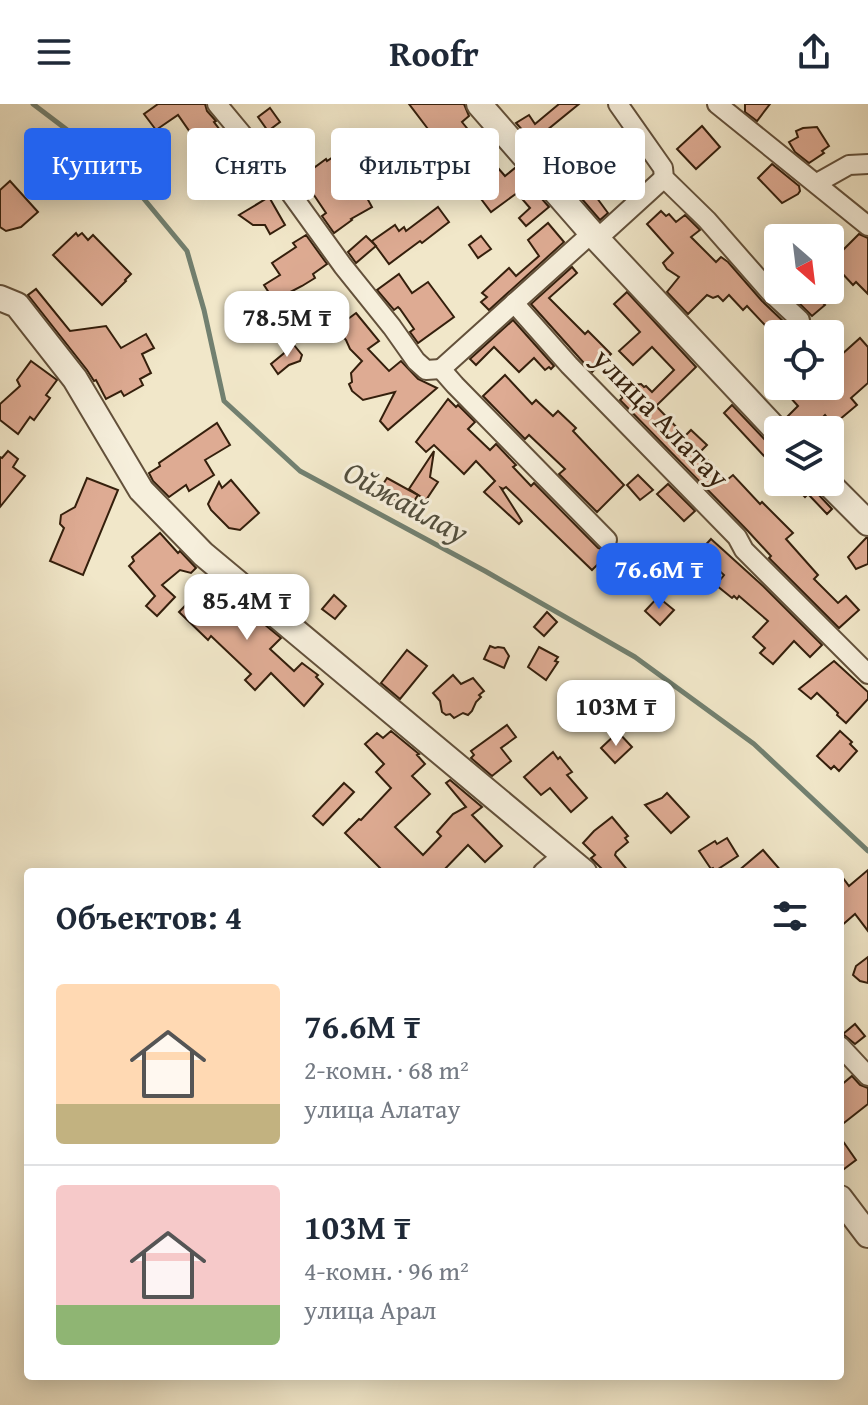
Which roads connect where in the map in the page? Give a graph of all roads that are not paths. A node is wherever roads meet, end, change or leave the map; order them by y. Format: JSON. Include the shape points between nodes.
{"nodes":[{"id":1,"x":217,"y":104,"type":"edge"},
{"id":2,"x":479,"y":104,"type":"edge"},
{"id":3,"x":618,"y":104,"type":"edge"},
{"id":4,"x":717,"y":104,"type":"edge"},
{"id":5,"x":868,"y":164,"type":"edge"},
{"id":6,"x":664,"y":178,"type":"junction"},
{"id":7,"x":817,"y":183,"type":"junction"},
{"id":8,"x":868,"y":226,"type":"edge"},
{"id":9,"x":594,"y":236,"type":"junction"},
{"id":10,"x":0,"y":298,"type":"edge"},
{"id":11,"x":514,"y":303,"type":"junction"},
{"id":12,"x":800,"y":320,"type":"dead end"},
{"id":13,"x":441,"y":369,"type":"junction"},
{"id":14,"x":764,"y":417,"type":"edge"},
{"id":15,"x":841,"y":496,"type":"edge"},
{"id":16,"x":868,"y":523,"type":"edge"},
{"id":17,"x":607,"y":540,"type":"dead end"},
{"id":18,"x":868,"y":674,"type":"edge"},
{"id":19,"x":564,"y":854,"type":"junction"},
{"id":20,"x":548,"y":868,"type":"edge"},
{"id":21,"x":580,"y":868,"type":"edge"},
{"id":22,"x":844,"y":1050,"type":"edge"},
{"id":23,"x":868,"y":1076,"type":"edge"},
{"id":24,"x":844,"y":1203,"type":"edge"},
{"id":25,"x":868,"y":1235,"type":"edge"}],
"edges":[{"from":1,"to":13,"type":"street","via":[[416,361],[426,370]]},
{"from":2,"to":9,"type":"street"},
{"from":3,"to":6,"type":"street","via":[[663,168]]},
{"from":4,"to":7,"type":"street"},
{"from":5,"to":7,"type":"street","via":[[849,165]]},
{"from":6,"to":9,"type":"street"},
{"from":6,"to":12,"type":"street"},
{"from":7,"to":8,"type":"street"},
{"from":9,"to":11,"type":"street"},
{"from":9,"to":14,"type":"street"},
{"from":10,"to":19,"type":"street","via":[[17,305],[75,379],[141,490],[203,554]]},
{"from":11,"to":13,"type":"street"},
{"from":11,"to":18,"type":"street","name":"улица Алатау","via":[[744,550]]},
{"from":13,"to":17,"type":"street"},
{"from":15,"to":16,"type":"street"},
{"from":19,"to":20,"type":"street"},
{"from":19,"to":21,"type":"street"},
{"from":22,"to":23,"type":"street"},
{"from":24,"to":25,"type":"street"}]}
